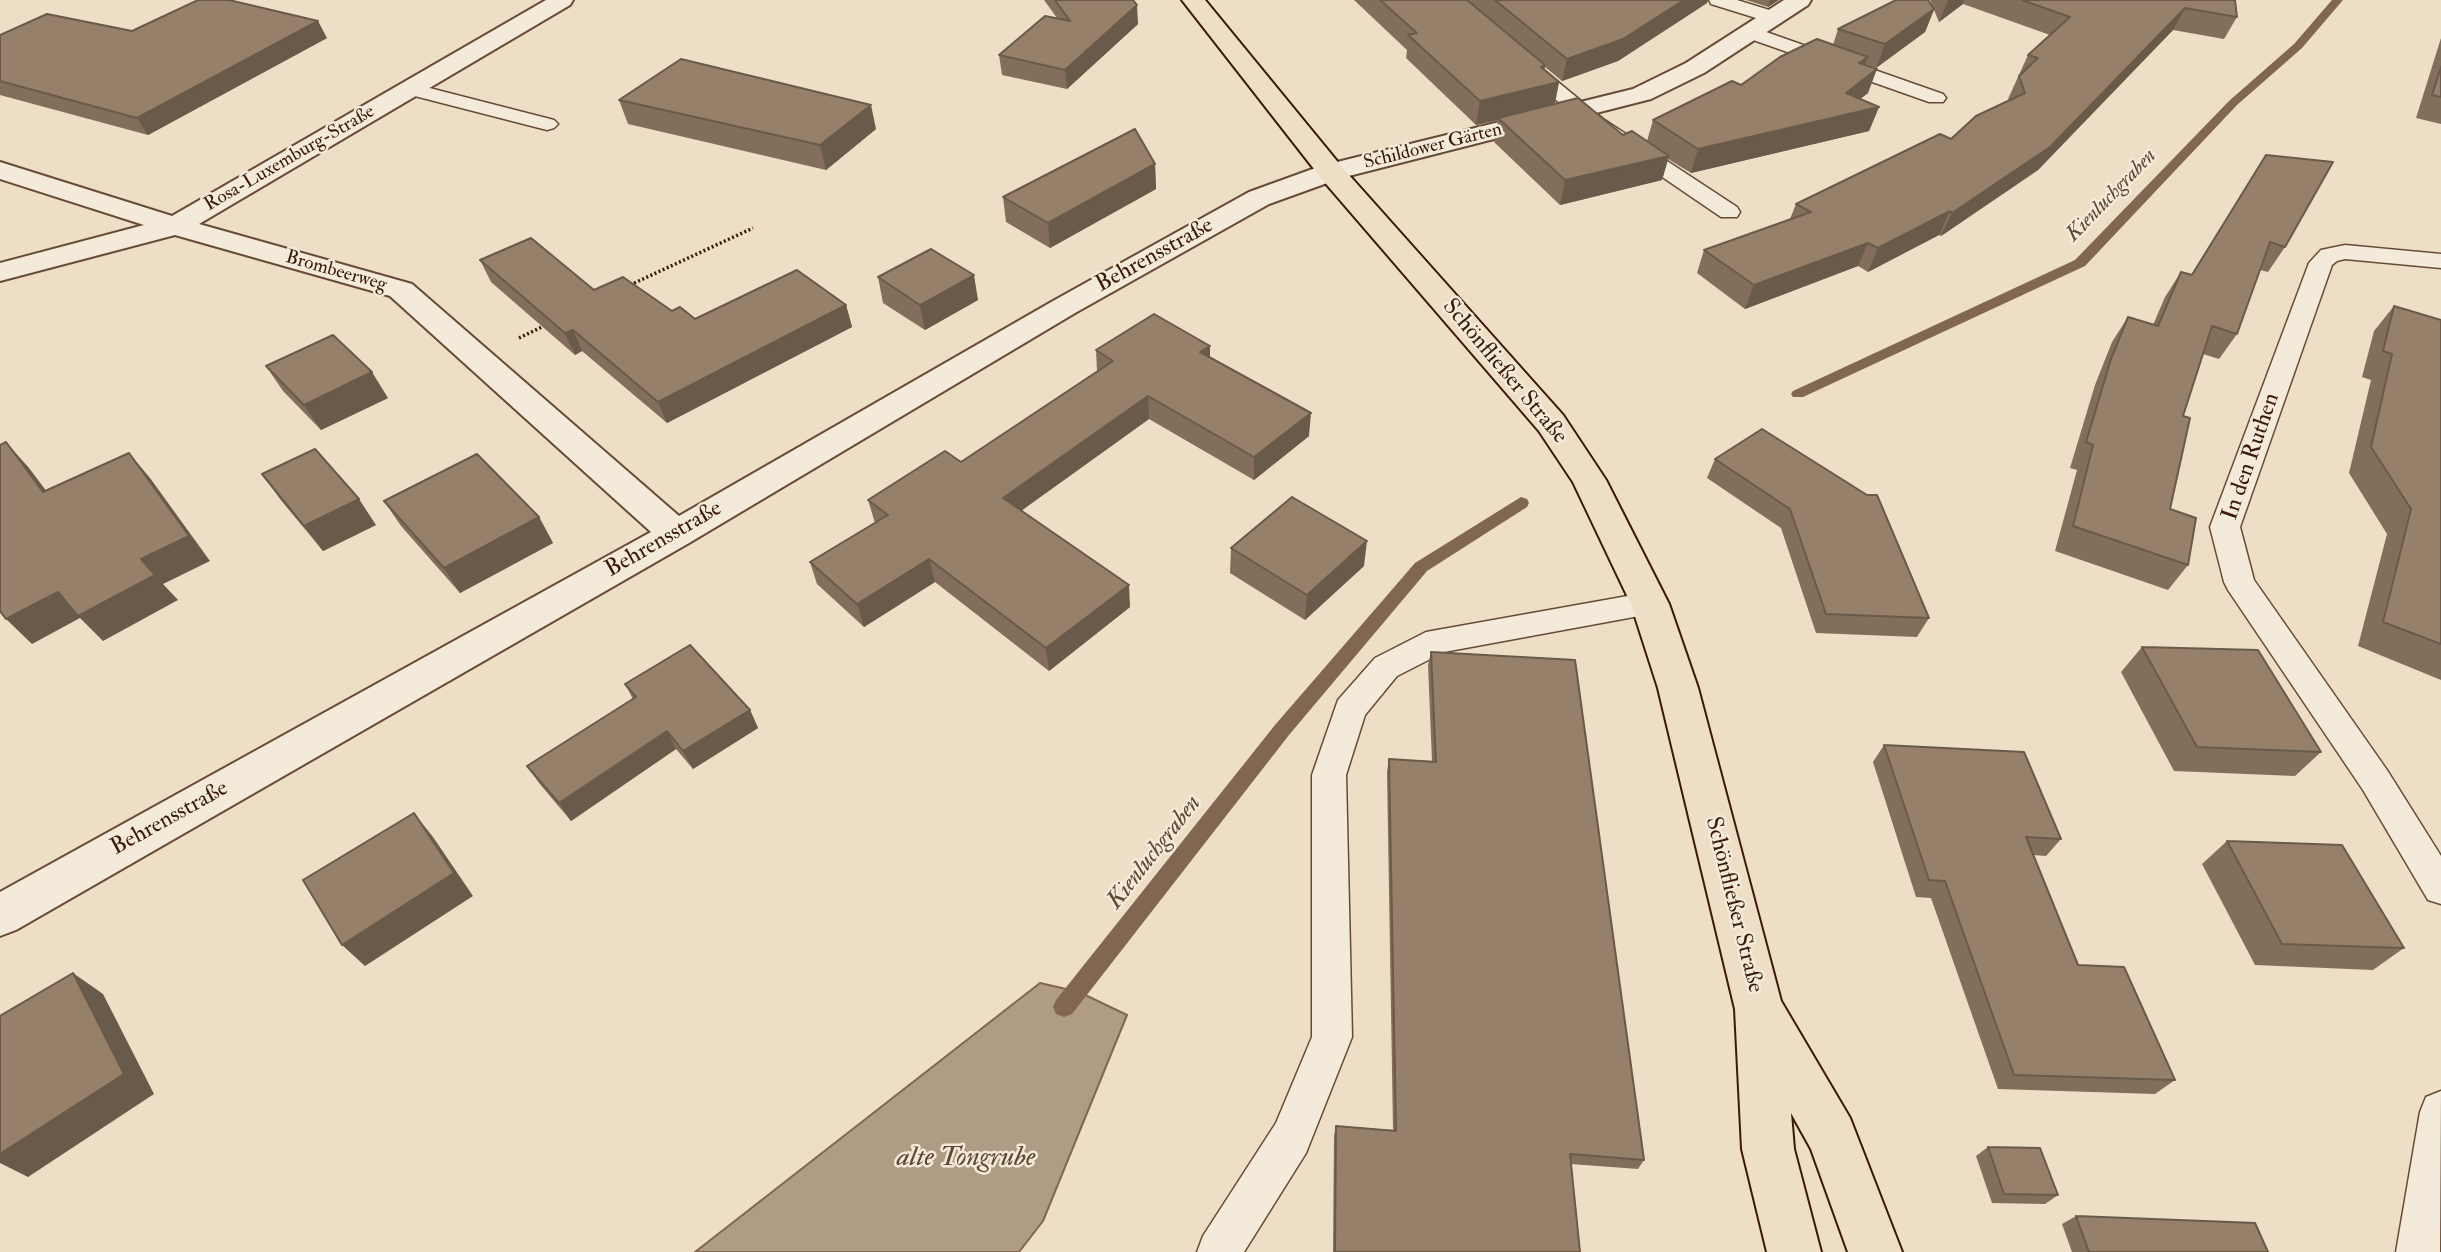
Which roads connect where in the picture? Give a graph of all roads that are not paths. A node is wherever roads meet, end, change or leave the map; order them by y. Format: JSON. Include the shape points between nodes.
{"nodes":[{"id":1,"x":562,"y":0,"type":"edge"},
{"id":2,"x":1193,"y":0,"type":"edge"},
{"id":3,"x":1717,"y":0,"type":"edge"},
{"id":4,"x":1800,"y":0,"type":"edge"},
{"id":5,"x":1772,"y":17,"type":"junction"},
{"id":6,"x":1749,"y":32,"type":"junction"},
{"id":7,"x":1512,"y":52,"type":"edge"},
{"id":8,"x":410,"y":89,"type":"junction"},
{"id":9,"x":1936,"y":98,"type":"dead end"},
{"id":10,"x":1581,"y":111,"type":"junction"},
{"id":11,"x":547,"y":124,"type":"dead end"},
{"id":12,"x":0,"y":170,"type":"edge"},
{"id":13,"x":1331,"y":172,"type":"junction"},
{"id":14,"x":1729,"y":212,"type":"dead end"},
{"id":15,"x":175,"y":226,"type":"junction"},
{"id":16,"x":2441,"y":261,"type":"edge"},
{"id":17,"x":0,"y":272,"type":"edge"},
{"id":18,"x":676,"y":534,"type":"junction"},
{"id":19,"x":1650,"y":604,"type":"junction"},
{"id":20,"x":2441,"y":888,"type":"edge"},
{"id":21,"x":0,"y":915,"type":"edge"},
{"id":22,"x":1759,"y":1009,"type":"junction"},
{"id":23,"x":2441,"y":1112,"type":"edge"},
{"id":24,"x":1219,"y":1252,"type":"edge"},
{"id":25,"x":1794,"y":1252,"type":"edge"},
{"id":26,"x":1875,"y":1252,"type":"edge"},
{"id":27,"x":2418,"y":1252,"type":"edge"}],
"edges":[{"from":1,"to":8,"type":"street","name":"Rosa-Luxemburg-Straße"},
{"from":2,"to":13,"type":"main road","name":"Schönfließer Straße"},
{"from":3,"to":5,"type":"lane"},
{"from":4,"to":5,"type":"street","name":"Schildower Gärten"},
{"from":5,"to":6,"type":"street","name":"Schildower Gärten"},
{"from":6,"to":9,"type":"lane"},
{"from":6,"to":10,"type":"street","name":"Schildower Gärten","via":[[1664,84]]},
{"from":7,"to":10,"type":"lane"},
{"from":8,"to":11,"type":"lane"},
{"from":8,"to":15,"type":"street","name":"Rosa-Luxemburg-Straße"},
{"from":10,"to":13,"type":"street","name":"Schildower Gärten"},
{"from":10,"to":14,"type":"lane"},
{"from":12,"to":15,"type":"street","name":"Brombeerweg"},
{"from":13,"to":18,"type":"street","name":"Behrensstraße","via":[[1259,198]]},
{"from":13,"to":19,"type":"main road","name":"Schönfließer Straße","via":[[1551,423],[1588,480]]},
{"from":15,"to":17,"type":"street","name":"Rosa-Luxemburg-Straße"},
{"from":15,"to":18,"type":"street","name":"Brombeerweg","via":[[401,290]]},
{"from":16,"to":20,"type":"lane","name":"In den Ruthen","via":[[2345,251],[2329,255],[2321,263],[2225,527],[2239,582],[2375,780]]},
{"from":18,"to":21,"type":"street","name":"Behrensstraße"},
{"from":19,"to":22,"type":"main road","name":"Schönfließer Straße","via":[[1678,688]]},
{"from":19,"to":24,"type":"lane","via":[[1437,641],[1386,667],[1350,709],[1329,775],[1332,1037],[1291,1138]]},
{"from":22,"to":25,"type":"main road","name":"Schönfließer Straße","via":[[1769,1149]]},
{"from":22,"to":26,"type":"main road","name":"Schönfließer Straße","via":[[1832,1136]]},
{"from":23,"to":27,"type":"lane"}]}
